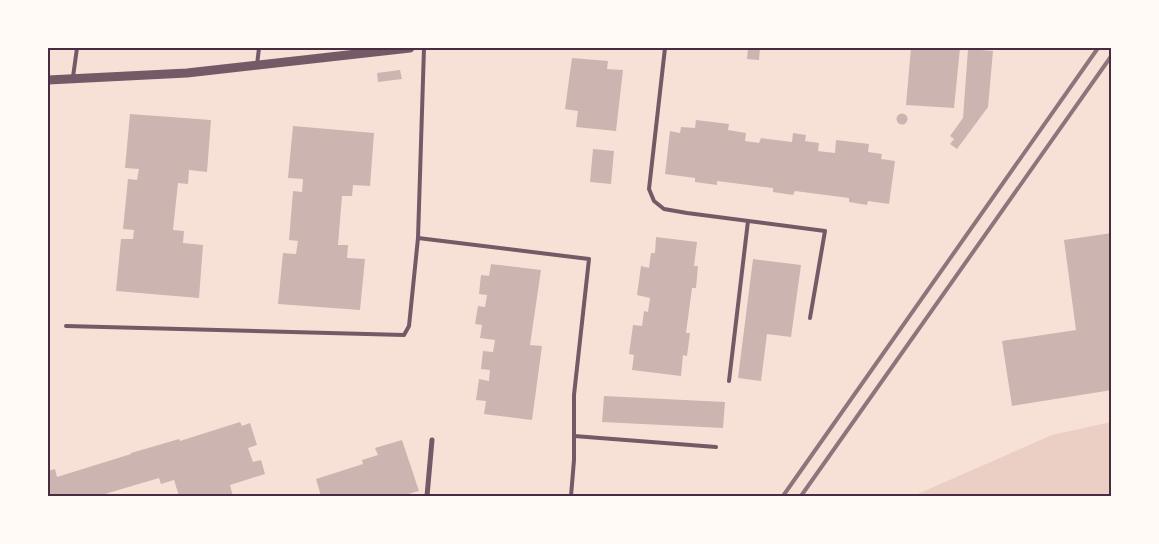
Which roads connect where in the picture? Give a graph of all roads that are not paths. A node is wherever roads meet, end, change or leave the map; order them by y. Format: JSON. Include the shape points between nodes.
{"nodes":[{"id":1,"x":77,"y":48,"type":"edge"},
{"id":2,"x":259,"y":48,"type":"edge"},
{"id":3,"x":410,"y":48,"type":"edge"},
{"id":4,"x":424,"y":48,"type":"edge"},
{"id":5,"x":665,"y":48,"type":"edge"},
{"id":6,"x":256,"y":65,"type":"junction"},
{"id":7,"x":73,"y":79,"type":"junction"},
{"id":8,"x":48,"y":80,"type":"edge"},
{"id":9,"x":748,"y":221,"type":"junction"},
{"id":10,"x":418,"y":238,"type":"junction"},
{"id":11,"x":810,"y":318,"type":"dead end"},
{"id":12,"x":66,"y":326,"type":"dead end"},
{"id":13,"x":729,"y":381,"type":"dead end"},
{"id":14,"x":574,"y":436,"type":"junction"},
{"id":15,"x":432,"y":440,"type":"dead end"},
{"id":16,"x":716,"y":447,"type":"dead end"},
{"id":17,"x":426,"y":496,"type":"edge"},
{"id":18,"x":571,"y":496,"type":"edge"}],
"edges":[{"from":1,"to":7,"type":"lane"},
{"from":2,"to":6,"type":"lane"},
{"from":3,"to":6,"type":"street"},
{"from":4,"to":10,"type":"lane"},
{"from":5,"to":9,"type":"lane","via":[[649,190],[654,201],[664,209]]},
{"from":6,"to":7,"type":"street","via":[[187,73]]},
{"from":7,"to":8,"type":"street"},
{"from":9,"to":11,"type":"lane","via":[[825,230]]},
{"from":9,"to":13,"type":"lane"},
{"from":10,"to":12,"type":"lane","via":[[409,326],[404,335]]},
{"from":10,"to":14,"type":"lane","via":[[589,259],[574,395]]},
{"from":14,"to":16,"type":"lane"},
{"from":14,"to":18,"type":"lane"},
{"from":15,"to":17,"type":"street"}]}
